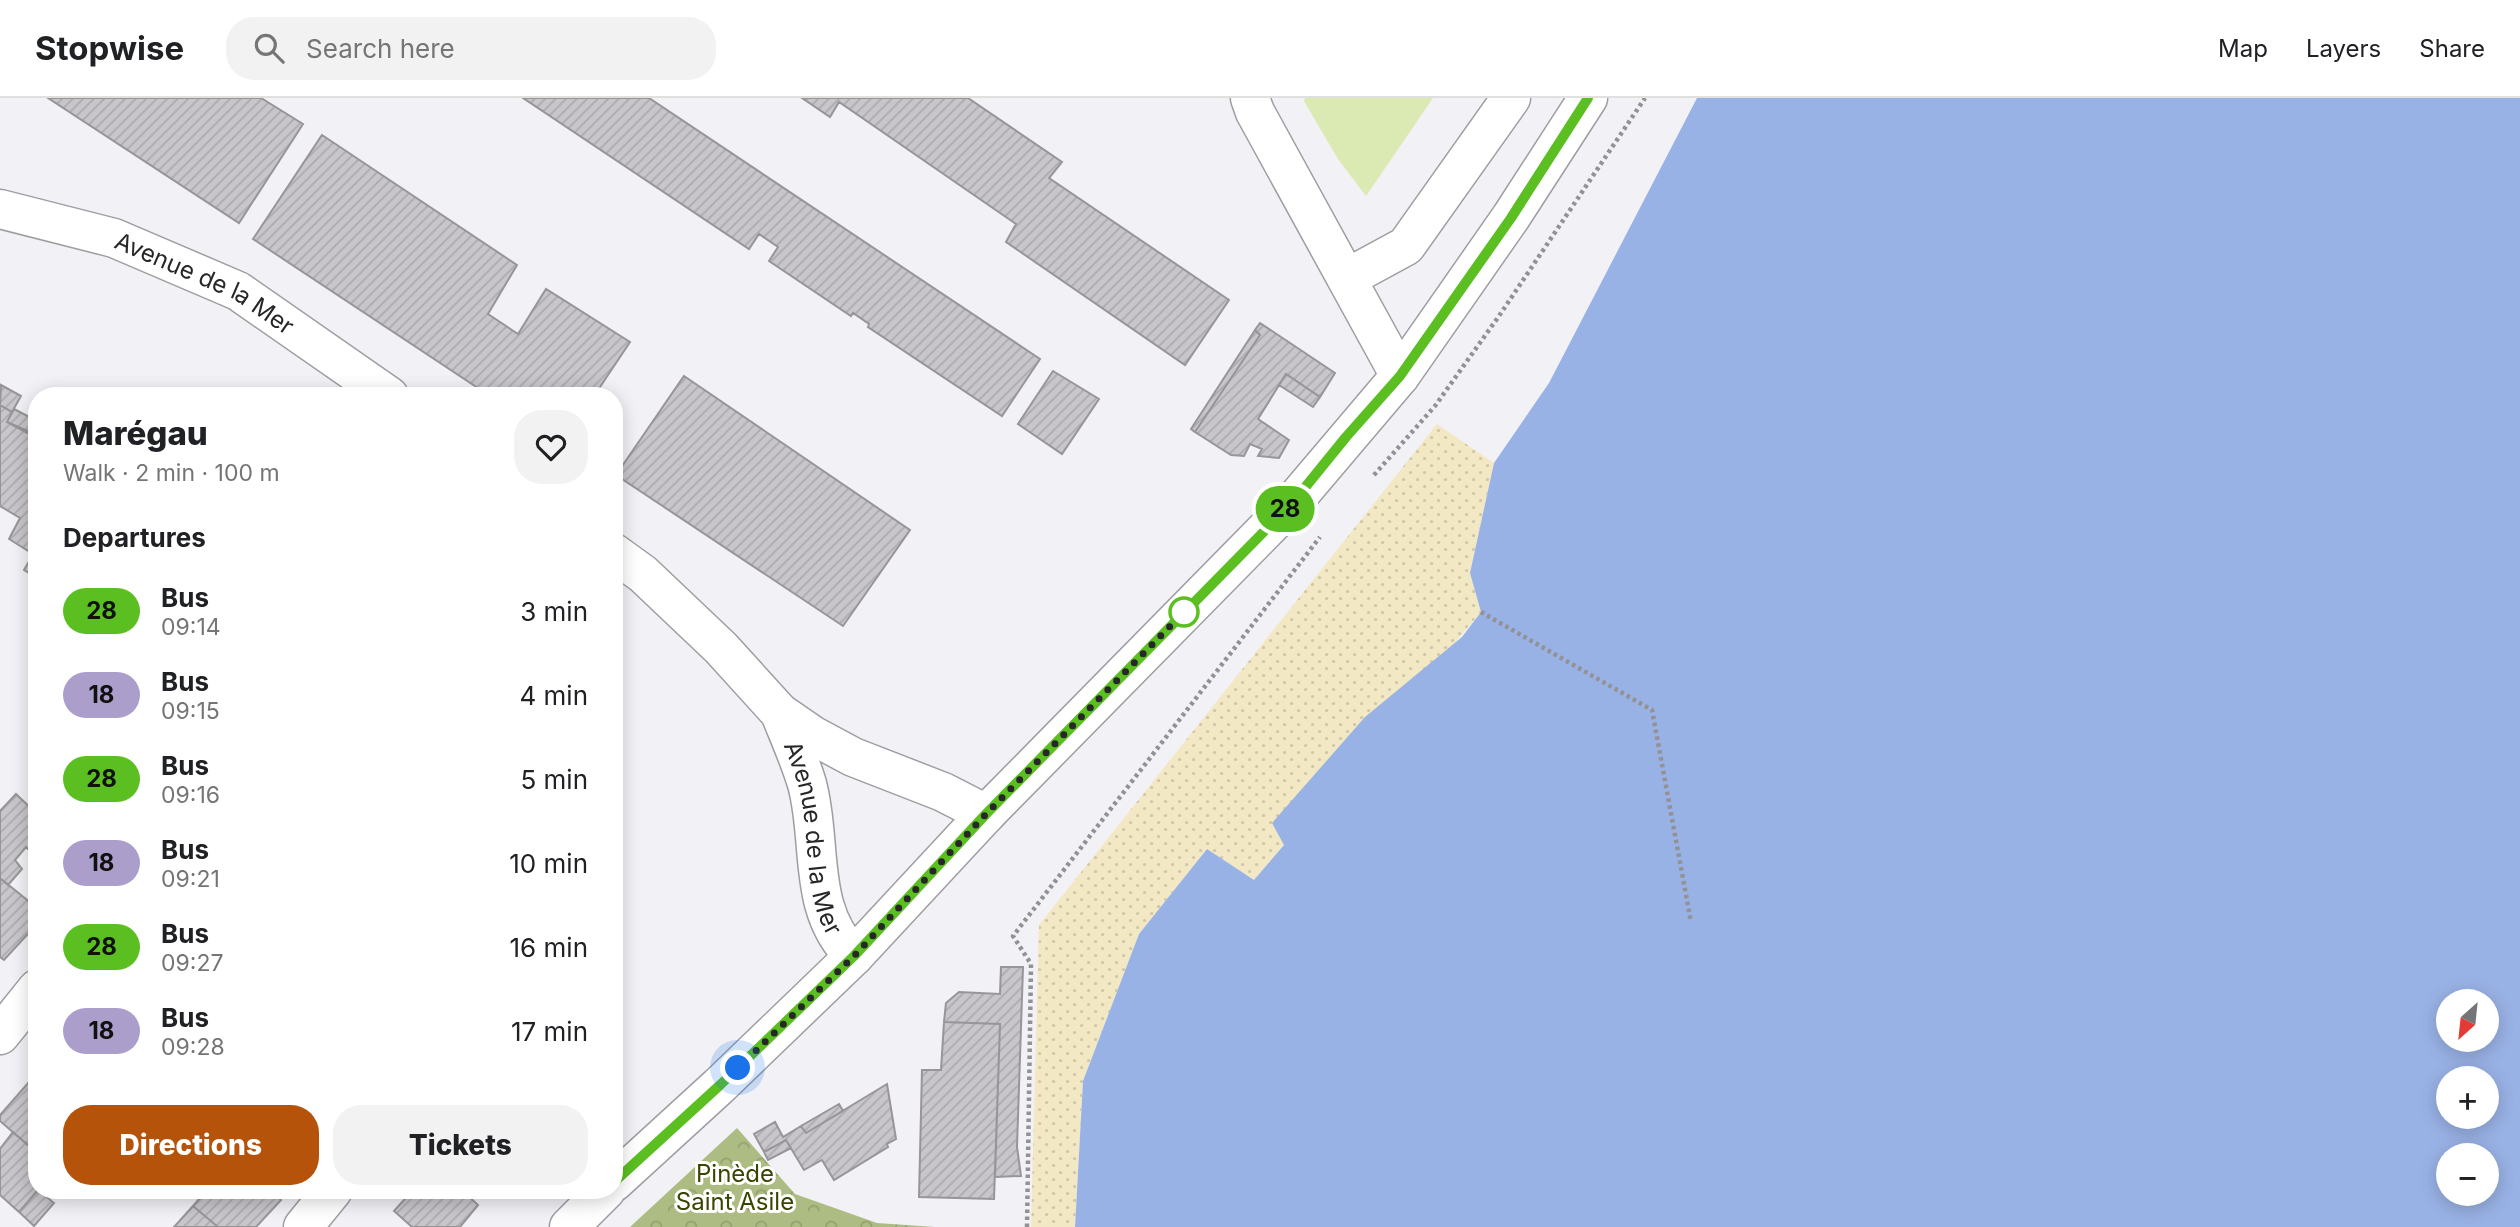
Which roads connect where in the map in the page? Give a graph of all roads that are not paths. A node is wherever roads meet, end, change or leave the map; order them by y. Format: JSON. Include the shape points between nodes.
{"nodes":[{"id":1,"x":1250,"y":98,"type":"edge"},
{"id":2,"x":1511,"y":98,"type":"edge"},
{"id":3,"x":1588,"y":98,"type":"edge"},
{"id":4,"x":0,"y":209,"type":"edge"},
{"id":5,"x":1347,"y":278,"type":"junction"},
{"id":6,"x":1400,"y":376,"type":"junction"},
{"id":7,"x":376,"y":387,"type":"edge"},
{"id":8,"x":623,"y":560,"type":"edge"},
{"id":9,"x":780,"y":713,"type":"junction"},
{"id":10,"x":986,"y":814,"type":"junction"},
{"id":11,"x":854,"y":956,"type":"junction"},
{"id":12,"x":28,"y":1000,"type":"edge"},
{"id":13,"x":0,"y":1035,"type":"edge"},
{"id":14,"x":623,"y":1174,"type":"edge"},
{"id":15,"x":326,"y":1199,"type":"edge"},
{"id":16,"x":597,"y":1199,"type":"edge"},
{"id":17,"x":303,"y":1227,"type":"edge"},
{"id":18,"x":569,"y":1227,"type":"edge"}],
"edges":[{"from":1,"to":5,"type":"street"},
{"from":2,"to":5,"type":"street","via":[[1406,246]]},
{"from":3,"to":6,"type":"street"},
{"from":4,"to":7,"type":"street","name":"Avenue de la Mer","via":[[114,238],[238,291]]},
{"from":5,"to":6,"type":"street"},
{"from":6,"to":10,"type":"street","via":[[1294,501]]},
{"from":8,"to":9,"type":"street","name":"Avenue de la Mer","via":[[721,648]]},
{"from":9,"to":10,"type":"street","name":"Avenue de la Mer","via":[[853,757]]},
{"from":9,"to":11,"type":"street","name":"Avenue de la Mer","via":[[807,785],[824,908],[842,944]]},
{"from":10,"to":11,"type":"street"},
{"from":11,"to":14,"type":"street"},
{"from":12,"to":13,"type":"street"},
{"from":15,"to":17,"type":"street"},
{"from":16,"to":18,"type":"street"}]}
